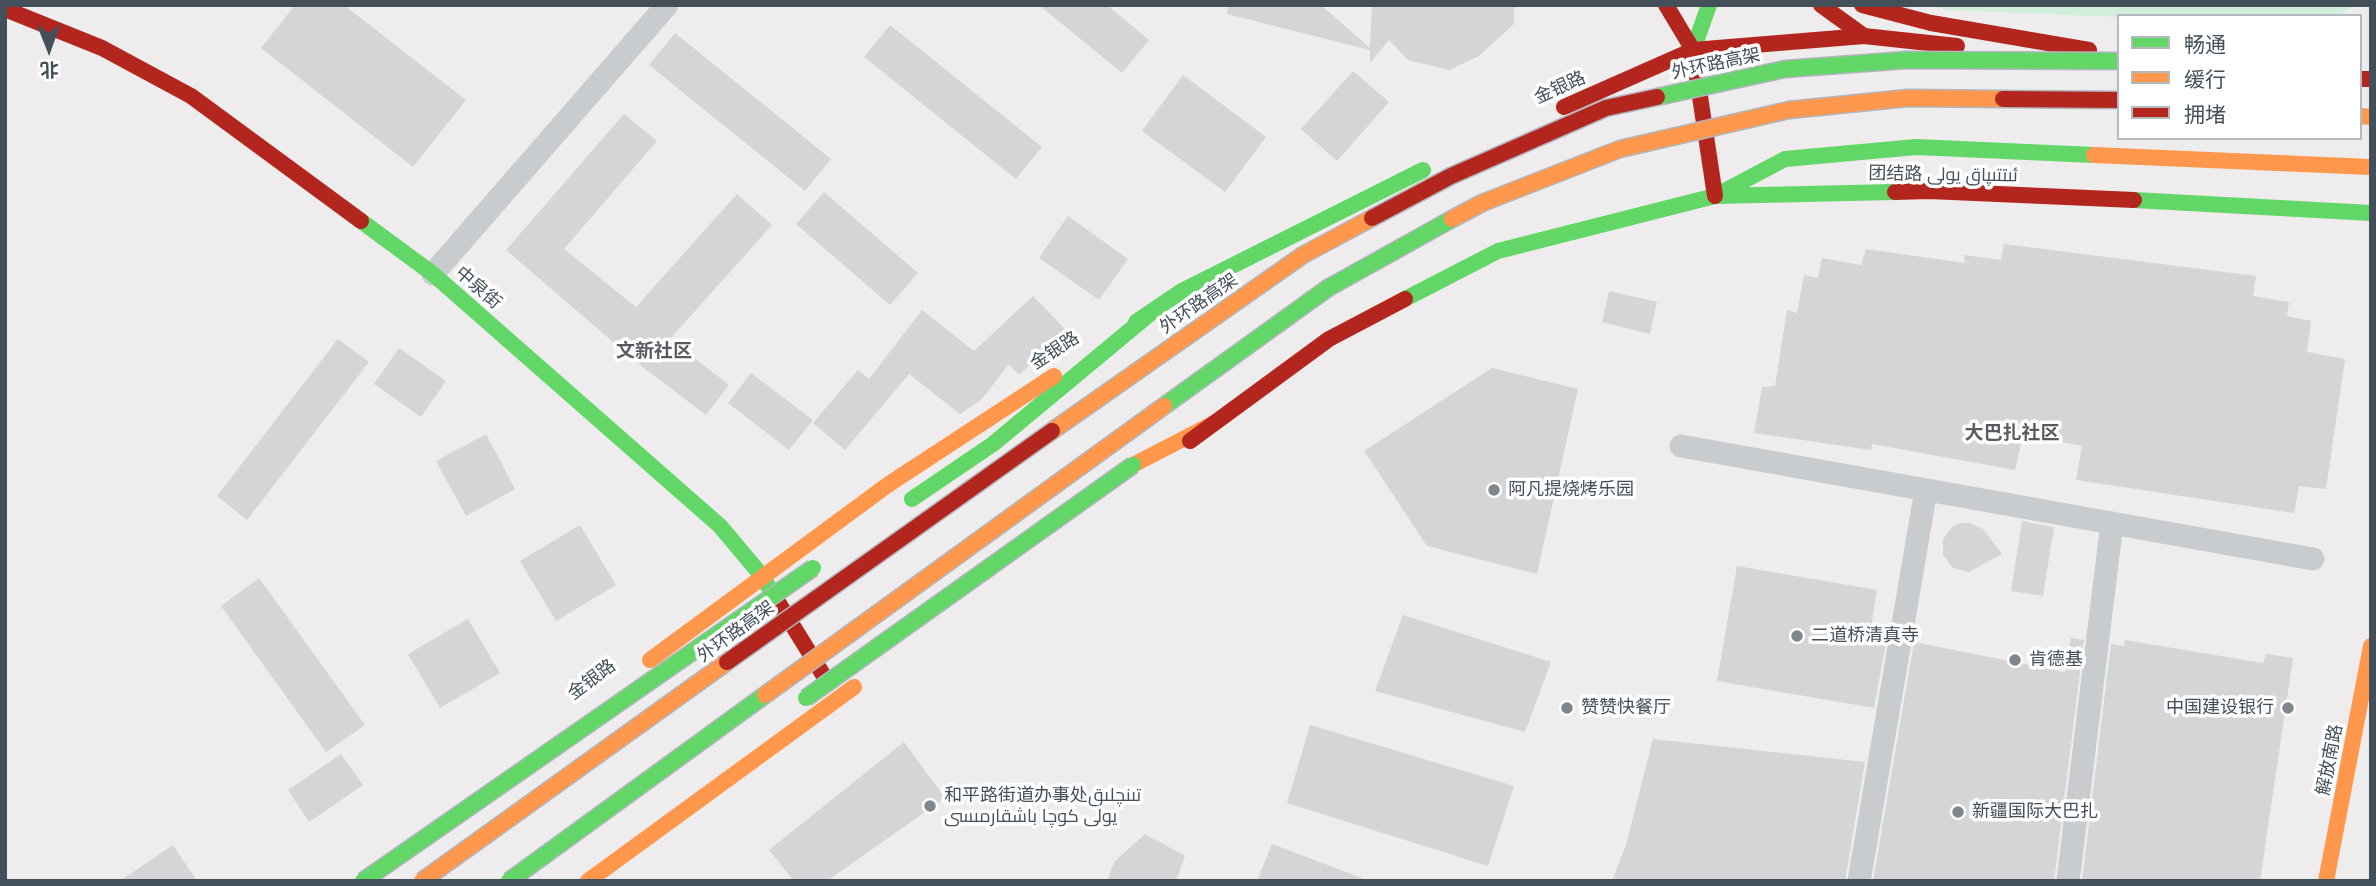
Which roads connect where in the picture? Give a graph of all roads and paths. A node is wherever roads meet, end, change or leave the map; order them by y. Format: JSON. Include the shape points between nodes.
{"nodes":[{"id":1,"x":667,"y":5,"type":"edge"},
{"id":2,"x":1666,"y":5,"type":"edge"},
{"id":3,"x":1709,"y":5,"type":"edge"},
{"id":4,"x":1821,"y":5,"type":"edge"},
{"id":5,"x":1862,"y":5,"type":"edge"},
{"id":6,"x":5,"y":9,"type":"edge"},
{"id":7,"x":1864,"y":36,"type":"junction"},
{"id":8,"x":1693,"y":50,"type":"junction"},
{"id":9,"x":2117,"y":55,"type":"edge"},
{"id":10,"x":2117,"y":62,"type":"edge"},
{"id":11,"x":2117,"y":62,"type":"edge"},
{"id":12,"x":2117,"y":100,"type":"edge"},
{"id":13,"x":1549,"y":113,"type":"dead end"},
{"id":14,"x":1433,"y":165,"type":"dead end"},
{"id":15,"x":2371,"y":167,"type":"edge"},
{"id":16,"x":1715,"y":196,"type":"junction"},
{"id":17,"x":2371,"y":214,"type":"edge"},
{"id":18,"x":433,"y":274,"type":"junction"},
{"id":19,"x":1158,"y":307,"type":"junction"},
{"id":20,"x":1214,"y":424,"type":"junction"},
{"id":21,"x":1681,"y":446,"type":"dead end"},
{"id":22,"x":1926,"y":490,"type":"junction"},
{"id":23,"x":907,"y":503,"type":"dead end"},
{"id":24,"x":2112,"y":523,"type":"junction"},
{"id":25,"x":2313,"y":559,"type":"dead end"},
{"id":26,"x":821,"y":562,"type":"dead end"},
{"id":27,"x":1015,"y":569,"type":"dead end"},
{"id":28,"x":762,"y":576,"type":"junction"},
{"id":29,"x":2371,"y":646,"type":"edge"},
{"id":30,"x":642,"y":666,"type":"dead end"},
{"id":31,"x":871,"y":674,"type":"dead end"},
{"id":32,"x":620,"y":683,"type":"dead end"},
{"id":33,"x":838,"y":699,"type":"junction"},
{"id":34,"x":797,"y":705,"type":"dead end"},
{"id":35,"x":357,"y":881,"type":"edge"},
{"id":36,"x":363,"y":881,"type":"edge"},
{"id":37,"x":422,"y":881,"type":"edge"},
{"id":38,"x":509,"y":881,"type":"edge"},
{"id":39,"x":588,"y":881,"type":"edge"},
{"id":40,"x":1859,"y":881,"type":"edge"},
{"id":41,"x":2068,"y":881,"type":"edge"},
{"id":42,"x":2326,"y":881,"type":"edge"}],
"edges":[{"from":1,"to":18,"type":"street"},
{"from":2,"to":8,"type":"main road"},
{"from":3,"to":8,"type":"main road"},
{"from":4,"to":7,"type":"main road"},
{"from":5,"to":9,"type":"main road","via":[[1931,23]]},
{"from":6,"to":18,"type":"main road","name":"中泉街","via":[[102,48],[191,96]]},
{"from":7,"to":8,"type":"main road","name":"金银路"},
{"from":7,"to":10,"type":"main road"},
{"from":8,"to":13,"type":"main road","name":"金银路"},
{"from":8,"to":16,"type":"main road"},
{"from":11,"to":37,"type":"main road","name":"外环路高架","bridge":true,"via":[[1907,60],[1785,69],[1606,108],[1451,176],[1303,255]]},
{"from":12,"to":38,"type":"main road","bridge":true,"via":[[1909,98],[1789,110],[1620,149],[1482,203],[1328,288]]},
{"from":14,"to":19,"type":"main road","name":"金银路"},
{"from":15,"to":16,"type":"main road","via":[[1916,147],[1785,159]]},
{"from":16,"to":17,"type":"main road","name":"团结路 ئىتتىپاق يولى","via":[[1929,191]]},
{"from":16,"to":20,"type":"main road","via":[[1498,251],[1329,339]]},
{"from":18,"to":28,"type":"main road","name":"中泉街","via":[[720,527]]},
{"from":19,"to":23,"type":"main road","via":[[993,444]]},
{"from":19,"to":28,"type":"main road","name":"金银路","via":[[889,484]]},
{"from":20,"to":27,"type":"main road"},
{"from":20,"to":34,"type":"main road","bridge":true,"via":[[1133,464]]},
{"from":21,"to":22,"type":"street"},
{"from":22,"to":24,"type":"street"},
{"from":22,"to":40,"type":"street"},
{"from":24,"to":25,"type":"street"},
{"from":24,"to":41,"type":"street"},
{"from":26,"to":36,"type":"main road","bridge":true},
{"from":28,"to":30,"type":"main road","name":"金银路"},
{"from":28,"to":33,"type":"main road","name":"中泉街"},
{"from":29,"to":42,"type":"main road","name":"解放南路"},
{"from":31,"to":33,"type":"main road"},
{"from":32,"to":35,"type":"main road","name":"金银路"},
{"from":33,"to":39,"type":"main road"}]}
